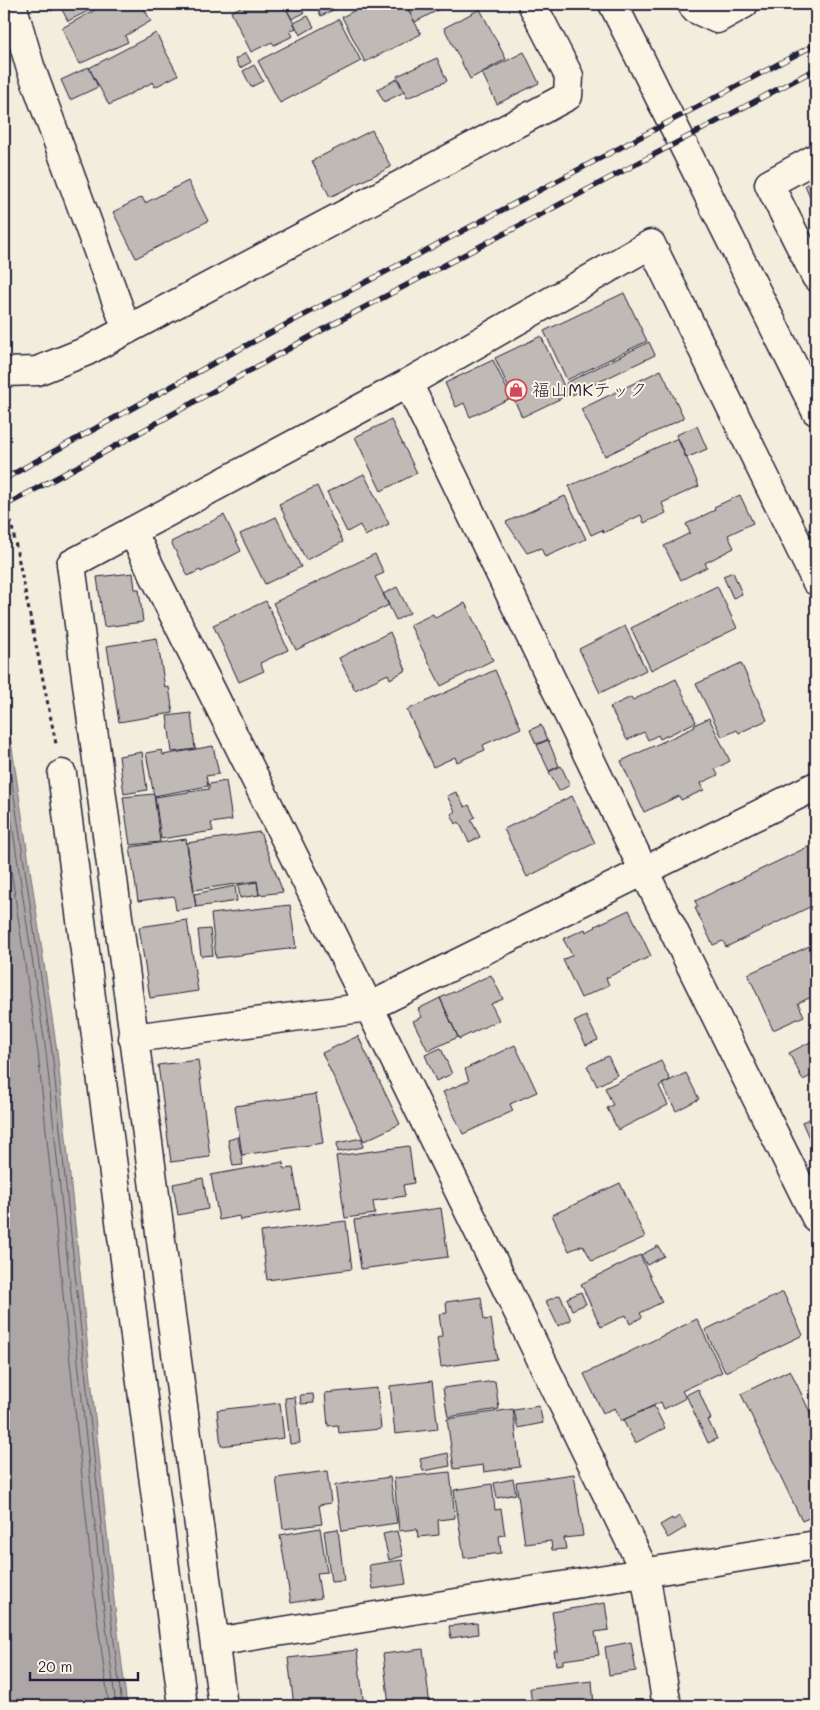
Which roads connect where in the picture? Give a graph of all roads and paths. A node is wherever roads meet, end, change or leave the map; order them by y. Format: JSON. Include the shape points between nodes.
{"nodes":[{"id":1,"x":12,"y":4,"type":"edge"},
{"id":2,"x":532,"y":4,"type":"edge"},
{"id":3,"x":613,"y":4,"type":"edge"},
{"id":4,"x":692,"y":4,"type":"edge"},
{"id":5,"x":744,"y":4,"type":"edge"},
{"id":6,"x":816,"y":158,"type":"edge"},
{"id":7,"x":816,"y":277,"type":"edge"},
{"id":8,"x":127,"y":330,"type":"junction"},
{"id":9,"x":4,"y":372,"type":"edge"},
{"id":10,"x":408,"y":382,"type":"junction"},
{"id":11,"x":816,"y":411,"type":"edge"},
{"id":12,"x":9,"y":512,"type":"dead end"},
{"id":13,"x":132,"y":531,"type":"junction"},
{"id":14,"x":816,"y":581,"type":"edge"},
{"id":15,"x":62,"y":774,"type":"joint"},
{"id":16,"x":816,"y":786,"type":"edge"},
{"id":17,"x":644,"y":871,"type":"junction"},
{"id":18,"x":369,"y":1007,"type":"junction"},
{"id":19,"x":133,"y":1038,"type":"junction"},
{"id":20,"x":816,"y":1218,"type":"edge"},
{"id":21,"x":816,"y":1545,"type":"edge"},
{"id":22,"x":646,"y":1572,"type":"junction"},
{"id":23,"x":215,"y":1642,"type":"junction"},
{"id":24,"x":183,"y":1706,"type":"edge"},
{"id":25,"x":223,"y":1706,"type":"edge"},
{"id":26,"x":667,"y":1706,"type":"edge"}],
"edges":[{"from":1,"to":8,"type":"street","via":[[30,66]]},
{"from":2,"to":8,"type":"street","via":[[569,76],[568,96]]},
{"from":3,"to":11,"type":"street"},
{"from":4,"to":5,"type":"street","via":[[695,9],[717,19]]},
{"from":6,"to":7,"type":"street","via":[[769,184]]},
{"from":8,"to":9,"type":"street","via":[[87,351],[37,371]]},
{"from":10,"to":13,"type":"street"},
{"from":10,"to":14,"type":"street","via":[[651,244]]},
{"from":10,"to":17,"type":"street"},
{"from":12,"to":15,"type":"path"},
{"from":13,"to":18,"type":"street"},
{"from":13,"to":19,"type":"street","via":[[70,564]]},
{"from":15,"to":24,"type":"street"},
{"from":16,"to":17,"type":"street"},
{"from":17,"to":18,"type":"street"},
{"from":17,"to":20,"type":"street"},
{"from":18,"to":19,"type":"street"},
{"from":18,"to":22,"type":"street"},
{"from":19,"to":23,"type":"street"},
{"from":21,"to":22,"type":"street"},
{"from":22,"to":23,"type":"street"},
{"from":22,"to":26,"type":"street"},
{"from":23,"to":25,"type":"street"}]}
